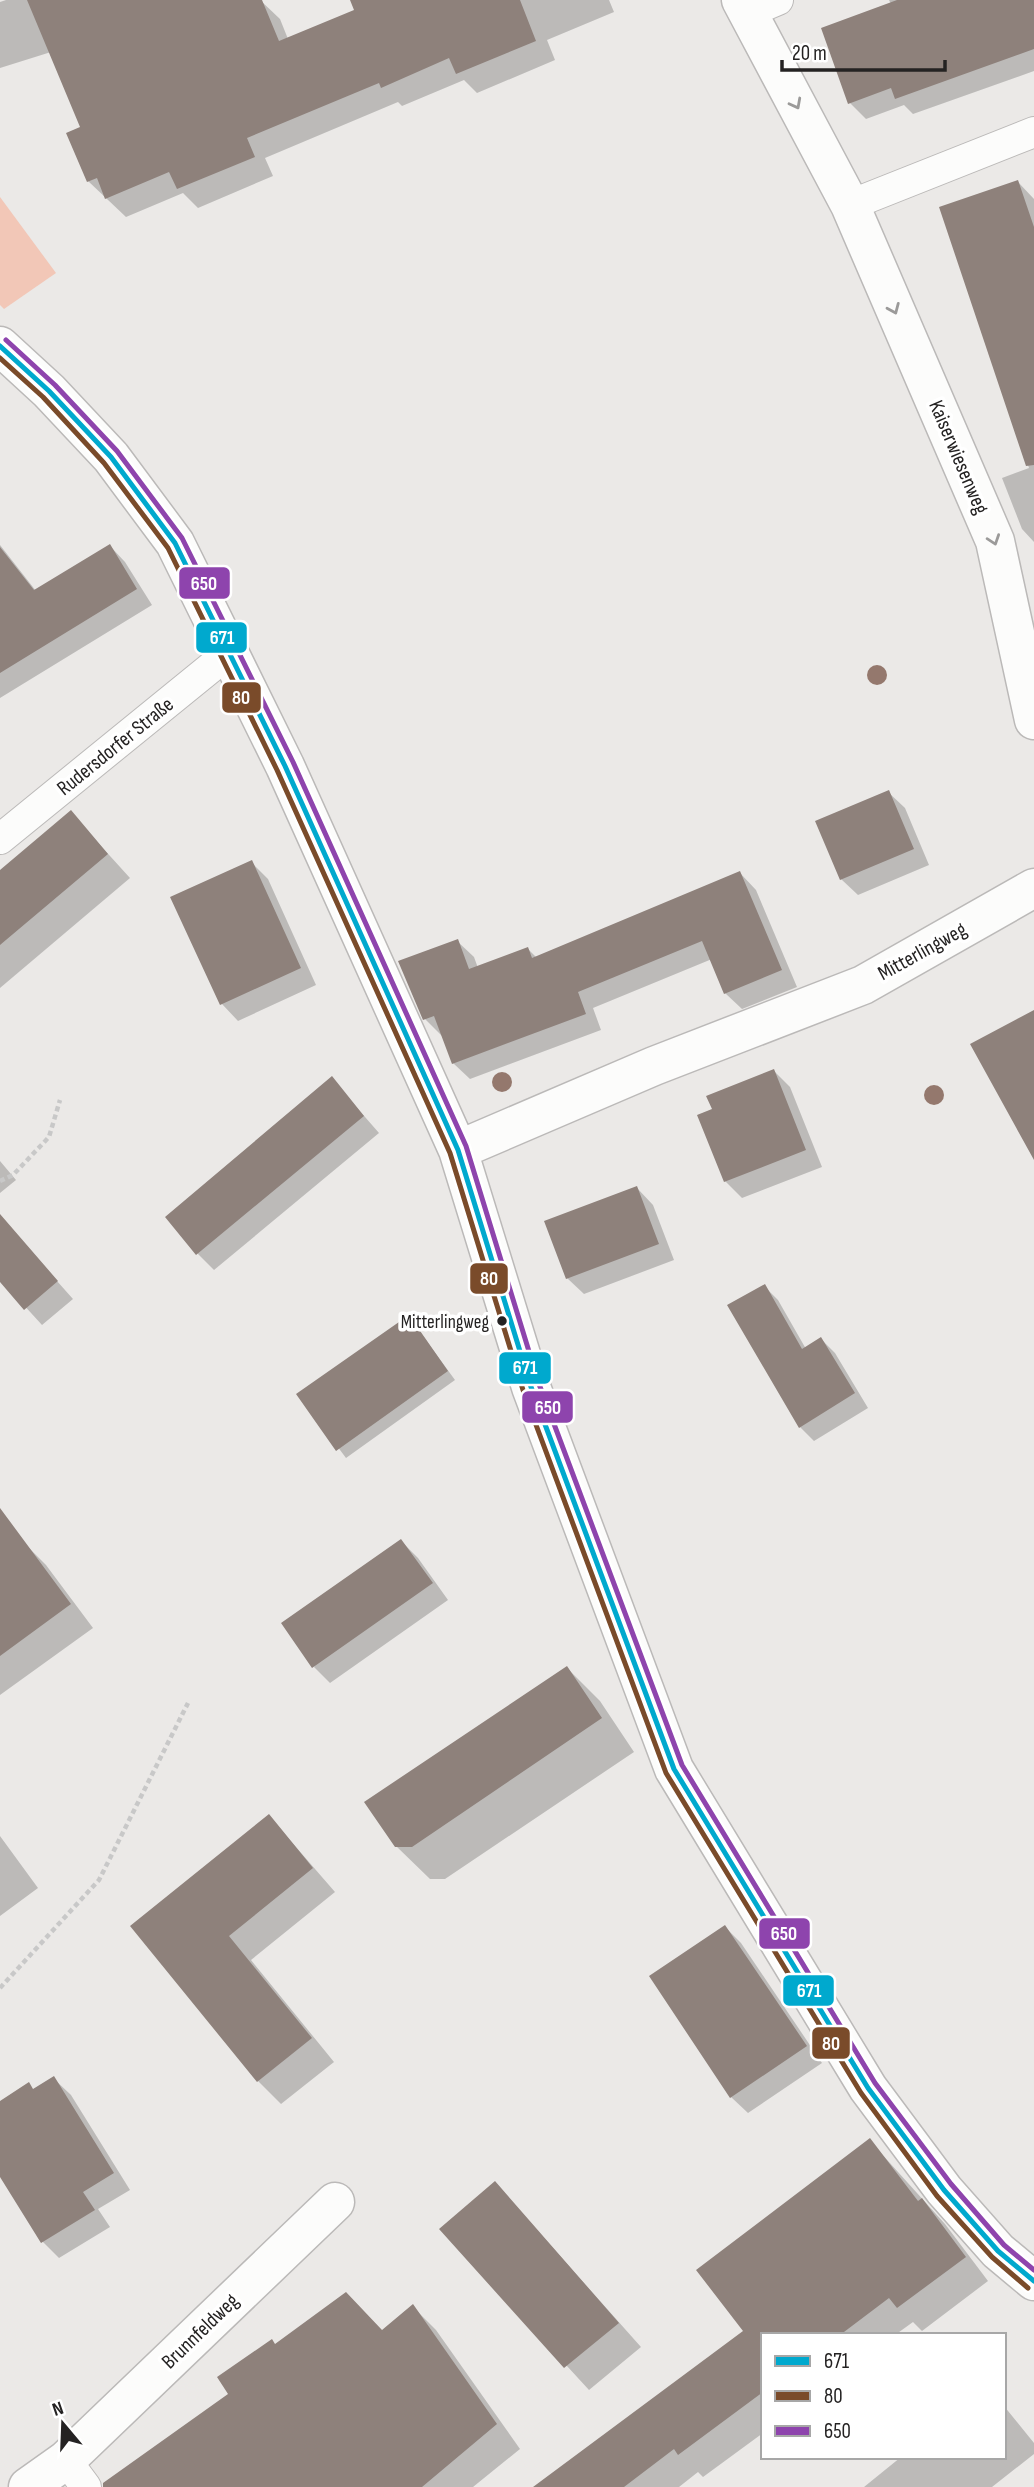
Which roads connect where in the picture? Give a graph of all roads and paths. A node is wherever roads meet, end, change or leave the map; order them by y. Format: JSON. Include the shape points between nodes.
{"nodes":[{"id":1,"x":756,"y":4,"type":"edge"},
{"id":2,"x":1034,"y":132,"type":"edge"},
{"id":3,"x":850,"y":205,"type":"junction"},
{"id":4,"x":0,"y":346,"type":"edge"},
{"id":5,"x":230,"y":652,"type":"junction"},
{"id":6,"x":1034,"y":720,"type":"edge"},
{"id":7,"x":0,"y":839,"type":"edge"},
{"id":8,"x":1034,"y":888,"type":"edge"},
{"id":9,"x":60,"y":1100,"type":"dead end"},
{"id":10,"x":458,"y":1150,"type":"junction"},
{"id":11,"x":0,"y":1181,"type":"edge"},
{"id":12,"x":188,"y":1703,"type":"dead end"},
{"id":13,"x":0,"y":1988,"type":"edge"},
{"id":14,"x":335,"y":2202,"type":"dead end"},
{"id":15,"x":1034,"y":2281,"type":"edge"},
{"id":16,"x":76,"y":2473,"type":"edge"},
{"id":17,"x":28,"y":2487,"type":"edge"}],
"edges":[{"from":1,"to":3,"type":"street","name":"Kaiserwiesenweg","one_way":true},
{"from":2,"to":3,"type":"lane"},
{"from":3,"to":6,"type":"street","name":"Kaiserwiesenweg","one_way":true,"via":[[995,541]]},
{"from":4,"to":5,"type":"street","via":[[119,467],[175,543]]},
{"from":5,"to":7,"type":"lane","name":"Rudersdorfer Straße"},
{"from":5,"to":10,"type":"street"},
{"from":8,"to":10,"type":"street","name":"Mitterlingweg","via":[[863,985],[654,1066]]},
{"from":9,"to":11,"type":"path","via":[[49,1137],[13,1175]]},
{"from":10,"to":15,"type":"street","via":[[531,1387],[674,1769],[868,2088],[944,2190],[998,2251]]},
{"from":12,"to":13,"type":"path","via":[[99,1880]]},
{"from":14,"to":16,"type":"street","name":"Brunnfeldweg"},
{"from":16,"to":17,"type":"street","name":"Brunnfeldweg"}]}
